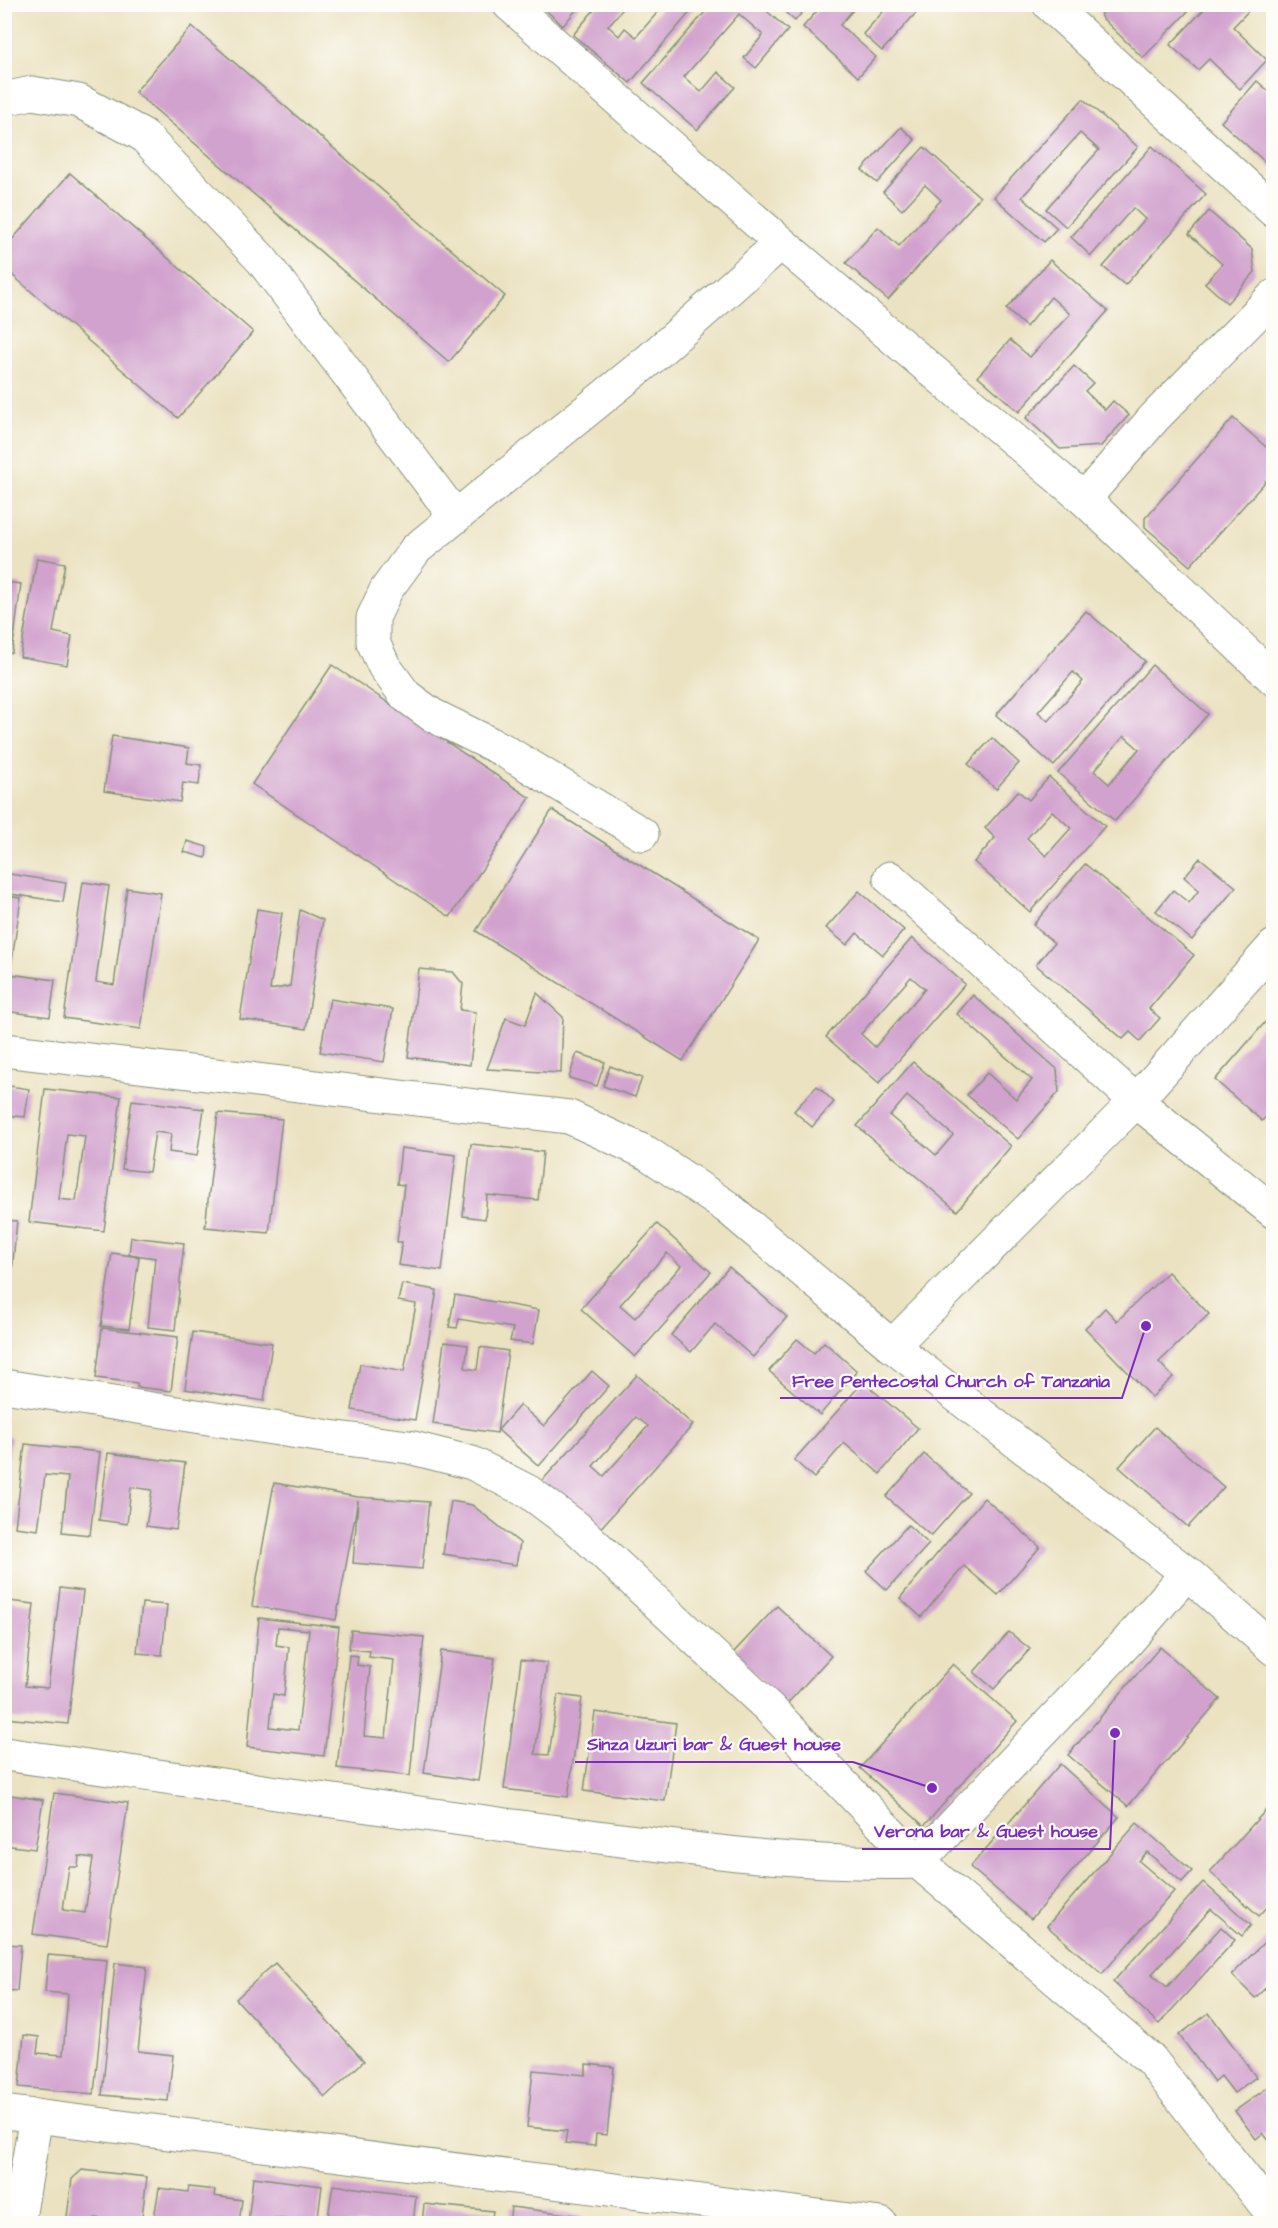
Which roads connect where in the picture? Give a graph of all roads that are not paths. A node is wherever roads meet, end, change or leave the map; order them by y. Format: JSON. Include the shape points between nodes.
{"nodes":[{"id":1,"x":509,"y":4,"type":"edge"},
{"id":2,"x":1055,"y":6,"type":"edge"},
{"id":3,"x":4,"y":99,"type":"edge"},
{"id":4,"x":1274,"y":211,"type":"edge"},
{"id":5,"x":781,"y":243,"type":"junction"},
{"id":6,"x":1274,"y":296,"type":"edge"},
{"id":7,"x":1084,"y":499,"type":"junction"},
{"id":8,"x":455,"y":516,"type":"junction"},
{"id":9,"x":1274,"y":679,"type":"edge"},
{"id":10,"x":642,"y":834,"type":"dead end"},
{"id":11,"x":890,"y":878,"type":"dead end"},
{"id":12,"x":1274,"y":946,"type":"edge"},
{"id":13,"x":4,"y":1050,"type":"edge"},
{"id":14,"x":1136,"y":1101,"type":"junction"},
{"id":15,"x":1274,"y":1212,"type":"edge"},
{"id":16,"x":892,"y":1346,"type":"junction"},
{"id":17,"x":4,"y":1386,"type":"edge"},
{"id":18,"x":1187,"y":1573,"type":"junction"},
{"id":19,"x":1274,"y":1649,"type":"edge"},
{"id":20,"x":4,"y":1754,"type":"edge"},
{"id":21,"x":918,"y":1862,"type":"junction"},
{"id":22,"x":20,"y":2114,"type":"edge"},
{"id":23,"x":1274,"y":2216,"type":"edge"},
{"id":24,"x":18,"y":2223,"type":"edge"},
{"id":25,"x":881,"y":2223,"type":"edge"}],
"edges":[{"from":1,"to":5,"type":"street"},
{"from":2,"to":4,"type":"street"},
{"from":3,"to":8,"type":"street","via":[[32,93],[80,101],[143,135],[262,260]]},
{"from":5,"to":7,"type":"street"},
{"from":5,"to":8,"type":"street","via":[[649,360]]},
{"from":6,"to":7,"type":"street","via":[[1154,418]]},
{"from":7,"to":9,"type":"street"},
{"from":8,"to":10,"type":"street","via":[[416,549],[386,590],[374,618],[373,642],[384,666],[406,696],[432,715],[501,749]]},
{"from":11,"to":14,"type":"street"},
{"from":12,"to":14,"type":"street"},
{"from":13,"to":16,"type":"street","via":[[569,1117],[647,1153],[727,1207]]},
{"from":14,"to":15,"type":"street"},
{"from":14,"to":16,"type":"street"},
{"from":16,"to":18,"type":"street"},
{"from":17,"to":21,"type":"street","via":[[409,1447],[472,1463],[529,1492],[576,1527],[770,1708]]},
{"from":18,"to":19,"type":"street"},
{"from":18,"to":21,"type":"street","via":[[1121,1649]]},
{"from":20,"to":21,"type":"street","via":[[707,1851],[871,1863]]},
{"from":21,"to":23,"type":"street","via":[[1150,2060]]},
{"from":22,"to":24,"type":"street"},
{"from":22,"to":25,"type":"street"}]}
